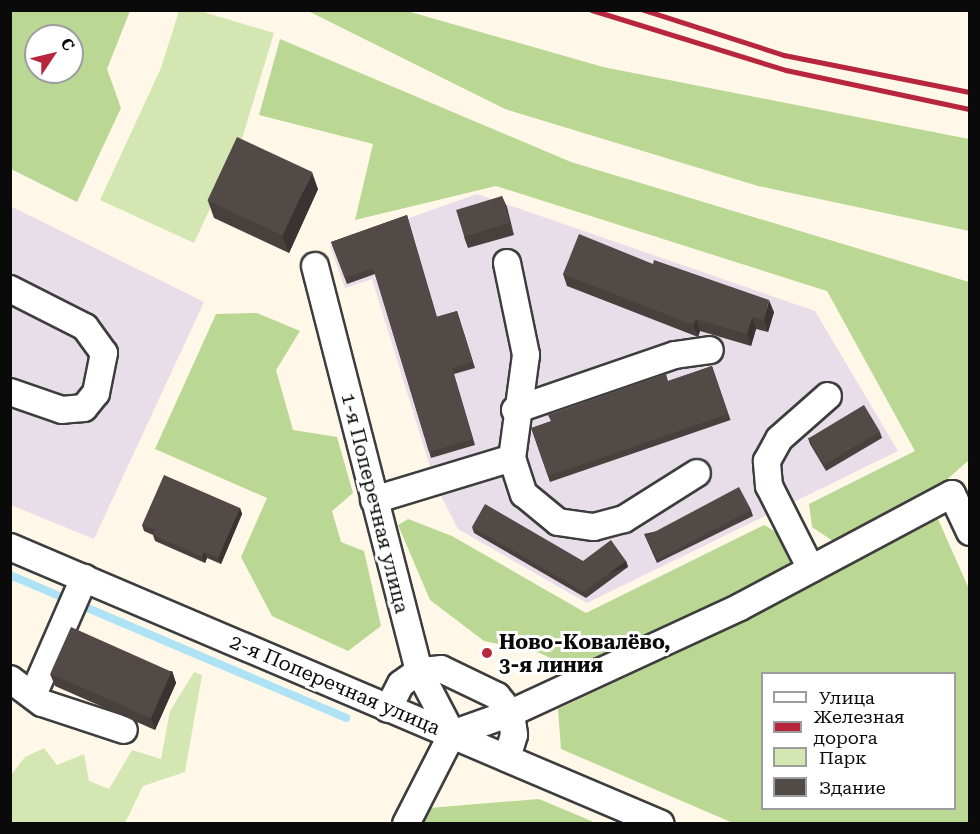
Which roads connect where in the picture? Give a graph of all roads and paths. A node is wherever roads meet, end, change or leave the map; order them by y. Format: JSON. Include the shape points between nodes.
{"nodes":[{"id":1,"x":507,"y":263,"type":"dead end"},
{"id":2,"x":315,"y":266,"type":"dead end"},
{"id":3,"x":10,"y":289,"type":"edge"},
{"id":4,"x":710,"y":350,"type":"dead end"},
{"id":5,"x":10,"y":392,"type":"edge"},
{"id":6,"x":828,"y":396,"type":"dead end"},
{"id":7,"x":515,"y":410,"type":"junction"},
{"id":8,"x":512,"y":458,"type":"junction"},
{"id":9,"x":697,"y":473,"type":"dead end"},
{"id":10,"x":374,"y":500,"type":"junction"},
{"id":11,"x":969,"y":532,"type":"edge"},
{"id":12,"x":10,"y":547,"type":"edge"},
{"id":13,"x":811,"y":569,"type":"junction"},
{"id":14,"x":84,"y":578,"type":"junction"},
{"id":15,"x":419,"y":671,"type":"junction"},
{"id":16,"x":10,"y":679,"type":"edge"},
{"id":17,"x":33,"y":695,"type":"junction"},
{"id":18,"x":388,"y":709,"type":"junction"},
{"id":19,"x":511,"y":713,"type":"junction"},
{"id":20,"x":124,"y":730,"type":"dead end"},
{"id":21,"x":452,"y":734,"type":"junction"},
{"id":22,"x":507,"y":758,"type":"junction"},
{"id":23,"x":406,"y":824,"type":"edge"},
{"id":24,"x":661,"y":824,"type":"edge"}],
"edges":[{"from":1,"to":7,"type":"street","via":[[526,355]]},
{"from":2,"to":10,"type":"street","name":"1-я Поперечная улица"},
{"from":3,"to":5,"type":"street","via":[[85,327],[104,353],[96,393],[84,408],[62,410]]},
{"from":4,"to":7,"type":"street","via":[[675,355]]},
{"from":6,"to":13,"type":"street","via":[[779,439],[767,461],[768,486]]},
{"from":7,"to":8,"type":"street"},
{"from":8,"to":9,"type":"street","via":[[524,494],[558,522],[594,527],[624,519]]},
{"from":8,"to":10,"type":"street"},
{"from":10,"to":15,"type":"street","name":"1-я Поперечная улица"},
{"from":11,"to":13,"type":"street","via":[[952,494]]},
{"from":12,"to":14,"type":"street","name":"2-я Поперечная улица"},
{"from":13,"to":19,"type":"street"},
{"from":14,"to":17,"type":"street"},
{"from":14,"to":18,"type":"street","name":"2-я Поперечная улица"},
{"from":15,"to":18,"type":"street","via":[[400,684]]},
{"from":15,"to":19,"type":"street","via":[[441,669],[497,696]]},
{"from":15,"to":21,"type":"street","name":"1-я Поперечная улица"},
{"from":16,"to":17,"type":"street"},
{"from":17,"to":20,"type":"street","via":[[62,712],[74,711]]},
{"from":18,"to":21,"type":"street","name":"2-я Поперечная улица"},
{"from":19,"to":21,"type":"street"},
{"from":19,"to":22,"type":"street","via":[[514,735]]},
{"from":21,"to":22,"type":"street","name":"2-я Поперечная улица"},
{"from":21,"to":23,"type":"street"},
{"from":22,"to":24,"type":"street","name":"2-я Поперечная улица"}]}
